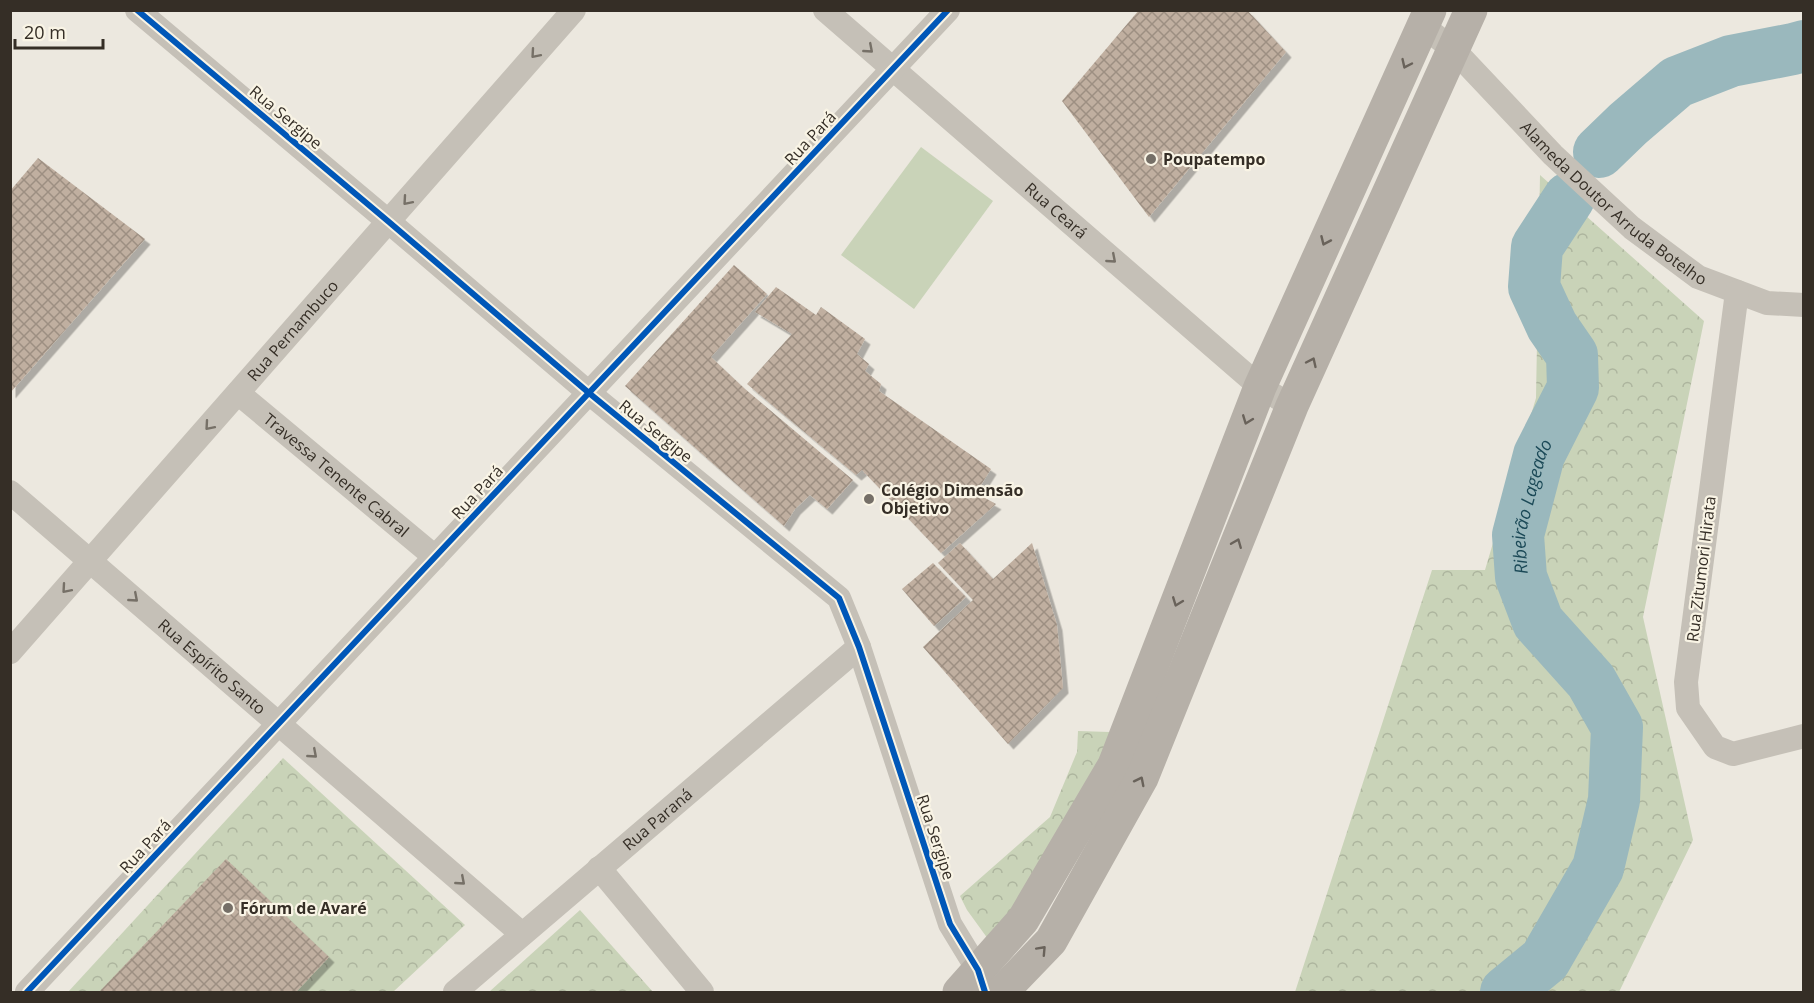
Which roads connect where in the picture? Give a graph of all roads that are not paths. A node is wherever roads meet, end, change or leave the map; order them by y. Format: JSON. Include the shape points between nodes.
{"nodes":[{"id":1,"x":137,"y":10,"type":"edge"},
{"id":2,"x":574,"y":10,"type":"edge"},
{"id":3,"x":825,"y":10,"type":"edge"},
{"id":4,"x":948,"y":10,"type":"edge"},
{"id":5,"x":1472,"y":10,"type":"edge"},
{"id":6,"x":1427,"y":18,"type":"edge"},
{"id":7,"x":1454,"y":50,"type":"junction"},
{"id":8,"x":893,"y":70,"type":"junction"},
{"id":9,"x":1343,"y":202,"type":"junction"},
{"id":10,"x":1377,"y":220,"type":"junction"},
{"id":11,"x":389,"y":222,"type":"junction"},
{"id":12,"x":1737,"y":292,"type":"junction"},
{"id":13,"x":1803,"y":305,"type":"edge"},
{"id":14,"x":1260,"y":387,"type":"junction"},
{"id":15,"x":238,"y":393,"type":"junction"},
{"id":16,"x":589,"y":393,"type":"junction"},
{"id":17,"x":1292,"y":406,"type":"junction"},
{"id":18,"x":10,"y":492,"type":"edge"},
{"id":19,"x":435,"y":557,"type":"junction"},
{"id":20,"x":91,"y":561,"type":"junction"},
{"id":21,"x":859,"y":647,"type":"junction"},
{"id":22,"x":10,"y":652,"type":"edge"},
{"id":23,"x":1143,"y":688,"type":"junction"},
{"id":24,"x":1174,"y":700,"type":"junction"},
{"id":25,"x":278,"y":723,"type":"junction"},
{"id":26,"x":1803,"y":736,"type":"edge"},
{"id":27,"x":599,"y":868,"type":"junction"},
{"id":28,"x":522,"y":934,"type":"junction"},
{"id":29,"x":974,"y":985,"type":"edge"},
{"id":30,"x":27,"y":993,"type":"edge"},
{"id":31,"x":455,"y":993,"type":"edge"},
{"id":32,"x":702,"y":993,"type":"edge"},
{"id":33,"x":1002,"y":993,"type":"edge"}],
"edges":[{"from":1,"to":11,"type":"street","name":"Rua Sergipe"},
{"from":2,"to":11,"type":"street","name":"Rua Pernambuco","one_way":true},
{"from":3,"to":8,"type":"street","name":"Rua Ceará","one_way":true},
{"from":4,"to":8,"type":"street","name":"Rua Pará"},
{"from":5,"to":7,"type":"main road"},
{"from":6,"to":7,"type":"street","name":"Alameda Doutor Arruda Botelho"},
{"from":6,"to":9,"type":"main road","one_way":true},
{"from":7,"to":10,"type":"main road"},
{"from":7,"to":12,"type":"street","name":"Alameda Doutor Arruda Botelho","via":[[1553,155],[1632,228],[1698,277]]},
{"from":8,"to":14,"type":"street","name":"Rua Ceará","one_way":true},
{"from":8,"to":16,"type":"street","name":"Rua Pará"},
{"from":9,"to":10,"type":"main road"},
{"from":9,"to":14,"type":"main road","one_way":true},
{"from":17,"to":10,"type":"main road","one_way":true},
{"from":11,"to":15,"type":"street","name":"Rua Pernambuco"},
{"from":11,"to":16,"type":"street","name":"Rua Sergipe"},
{"from":12,"to":13,"type":"street","name":"Alameda Doutor Arruda Botelho","via":[[1767,303]]},
{"from":12,"to":26,"type":"street","name":"Rua Zitumori Hirata","via":[[1686,682],[1688,708],[1715,747],[1733,754]]},
{"from":14,"to":17,"type":"street","name":"Rua Ceará"},
{"from":14,"to":23,"type":"main road","one_way":true},
{"from":15,"to":19,"type":"street","name":"Travessa Tenente Cabral"},
{"from":15,"to":20,"type":"street","name":"Rua Pernambuco","one_way":true},
{"from":16,"to":19,"type":"street","name":"Rua Pará"},
{"from":16,"to":21,"type":"street","name":"Rua Sergipe","via":[[839,598]]},
{"from":24,"to":17,"type":"main road","one_way":true},
{"from":18,"to":20,"type":"street","name":"Rua Espírito Santo"},
{"from":19,"to":25,"type":"street","name":"Rua Pará"},
{"from":20,"to":22,"type":"street","name":"Rua Pernambuco","one_way":true},
{"from":20,"to":25,"type":"street","name":"Rua Espírito Santo","one_way":true},
{"from":21,"to":27,"type":"street","name":"Rua Paraná"},
{"from":21,"to":29,"type":"street","name":"Rua Sergipe","via":[[950,924]]},
{"from":23,"to":24,"type":"main road"},
{"from":23,"to":29,"type":"main road","via":[[1114,765],[1023,920]]},
{"from":33,"to":24,"type":"main road","one_way":true,"via":[[1051,940],[1142,778]]},
{"from":25,"to":28,"type":"street","name":"Rua Espírito Santo","one_way":true},
{"from":25,"to":30,"type":"street","name":"Rua Pará"},
{"from":27,"to":28,"type":"street","name":"Rua Paraná"},
{"from":27,"to":32,"type":"street"},
{"from":28,"to":31,"type":"street","name":"Rua Paraná"}]}
